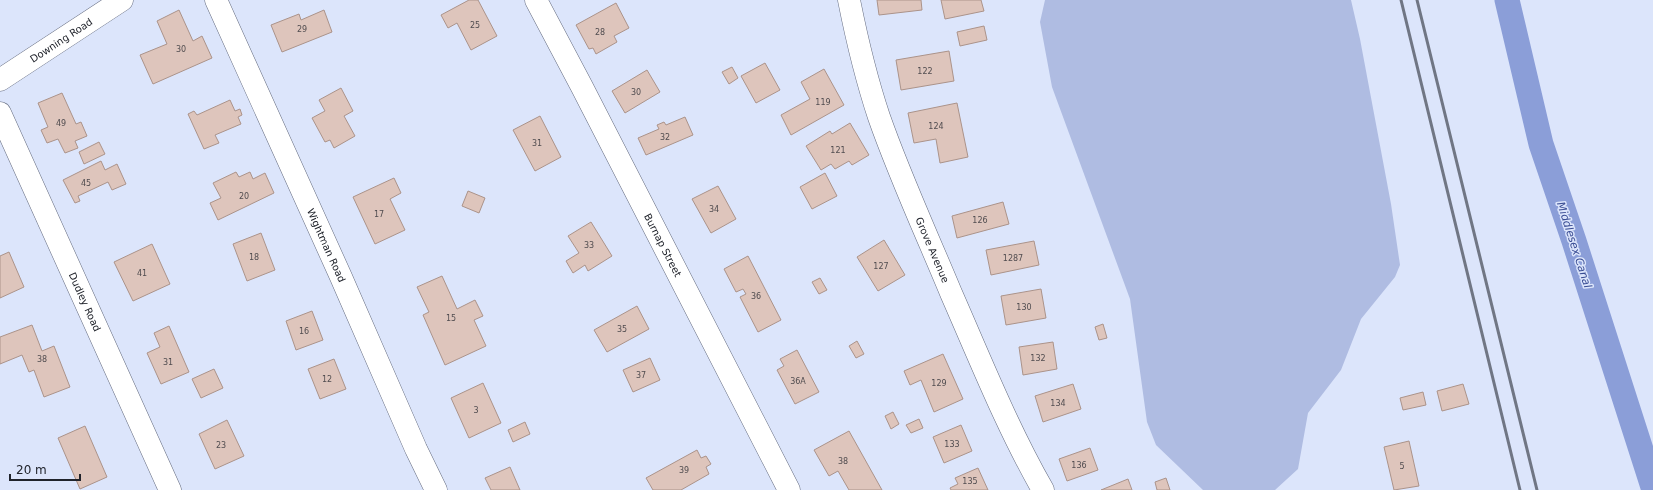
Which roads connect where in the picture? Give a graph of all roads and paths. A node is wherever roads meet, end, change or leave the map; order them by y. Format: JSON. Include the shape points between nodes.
{"nodes":[{"id":1,"x":122,"y":0,"type":"edge"},
{"id":2,"x":216,"y":0,"type":"edge"},
{"id":3,"x":536,"y":0,"type":"edge"},
{"id":4,"x":849,"y":0,"type":"edge"},
{"id":5,"x":0,"y":80,"type":"edge"},
{"id":6,"x":0,"y":113,"type":"edge"},
{"id":7,"x":170,"y":490,"type":"edge"},
{"id":8,"x":436,"y":490,"type":"edge"},
{"id":9,"x":789,"y":490,"type":"edge"},
{"id":10,"x":1043,"y":490,"type":"edge"}],
"edges":[{"from":1,"to":5,"type":"street","name":"Downing Road"},
{"from":2,"to":8,"type":"street","name":"Wightman Road"},
{"from":3,"to":9,"type":"street","name":"Burnap Street"},
{"from":4,"to":10,"type":"street","name":"Grove Avenue","via":[[872,94],[903,180],[986,373]]},
{"from":6,"to":7,"type":"street","name":"Dudley Road"}]}
